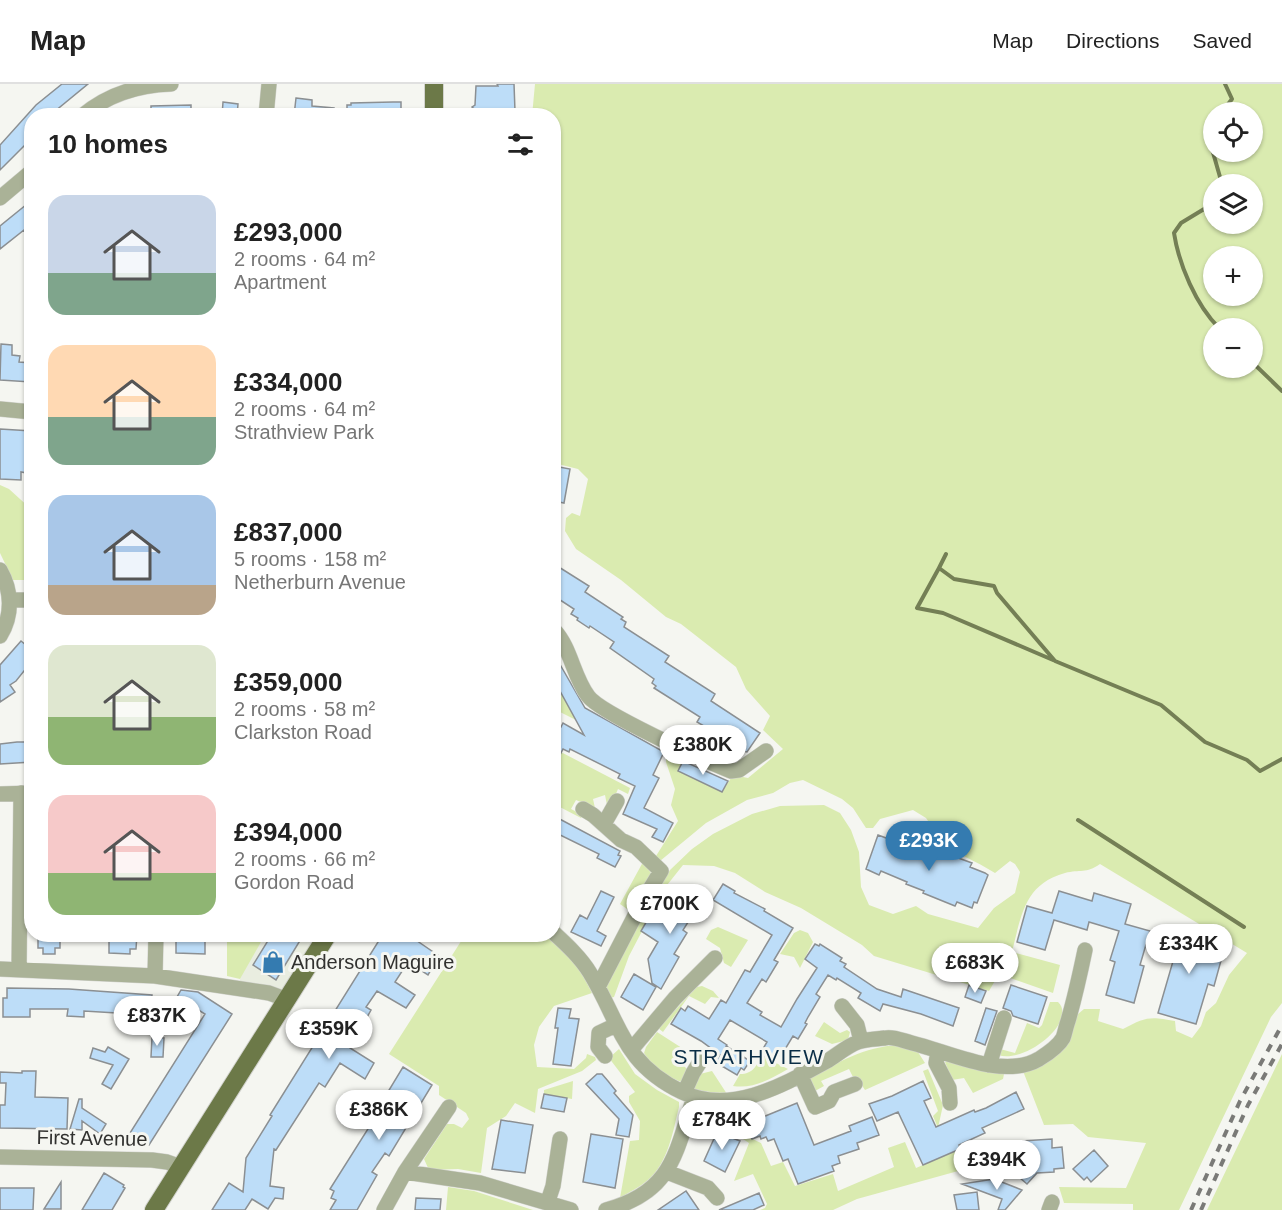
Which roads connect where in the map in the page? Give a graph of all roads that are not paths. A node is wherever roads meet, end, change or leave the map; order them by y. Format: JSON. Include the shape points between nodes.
{"nodes":[{"id":1,"x":171,"y":84,"type":"edge"},
{"id":2,"x":269,"y":84,"type":"edge"},
{"id":3,"x":434,"y":84,"type":"edge"},
{"id":4,"x":96,"y":108,"type":"edge"},
{"id":5,"x":267,"y":108,"type":"edge"},
{"id":6,"x":434,"y":108,"type":"edge"},
{"id":7,"x":24,"y":178,"type":"edge"},
{"id":8,"x":0,"y":198,"type":"edge"},
{"id":9,"x":0,"y":409,"type":"edge"},
{"id":10,"x":24,"y":411,"type":"edge"},
{"id":11,"x":0,"y":570,"type":"edge"},
{"id":12,"x":10,"y":600,"type":"junction"},
{"id":13,"x":24,"y":600,"type":"edge"},
{"id":14,"x":0,"y":636,"type":"edge"},
{"id":15,"x":561,"y":640,"type":"edge"},
{"id":16,"x":766,"y":751,"type":"dead end"},
{"id":17,"x":24,"y":793,"type":"edge"},
{"id":18,"x":0,"y":794,"type":"edge"},
{"id":19,"x":617,"y":801,"type":"dead end"},
{"id":20,"x":583,"y":809,"type":"dead end"},
{"id":21,"x":604,"y":824,"type":"junction"},
{"id":22,"x":24,"y":843,"type":"edge"},
{"id":23,"x":561,"y":940,"type":"edge"},
{"id":24,"x":156,"y":942,"type":"edge"},
{"id":25,"x":323,"y":942,"type":"edge"},
{"id":26,"x":1085,"y":950,"type":"dead end"},
{"id":27,"x":715,"y":958,"type":"dead end"},
{"id":28,"x":0,"y":969,"type":"edge"},
{"id":29,"x":19,"y":969,"type":"junction"},
{"id":30,"x":155,"y":976,"type":"junction"},
{"id":31,"x":598,"y":987,"type":"junction"},
{"id":32,"x":288,"y":1000,"type":"junction"},
{"id":33,"x":842,"y":1006,"type":"dead end"},
{"id":34,"x":1004,"y":1018,"type":"dead end"},
{"id":35,"x":616,"y":1025,"type":"junction"},
{"id":36,"x":861,"y":1041,"type":"junction"},
{"id":37,"x":631,"y":1050,"type":"junction"},
{"id":38,"x":939,"y":1051,"type":"junction"},
{"id":39,"x":605,"y":1056,"type":"dead end"},
{"id":40,"x":703,"y":1057,"type":"dead end"},
{"id":41,"x":989,"y":1065,"type":"junction"},
{"id":42,"x":800,"y":1074,"type":"junction"},
{"id":43,"x":855,"y":1084,"type":"dead end"},
{"id":44,"x":689,"y":1095,"type":"junction"},
{"id":45,"x":950,"y":1103,"type":"dead end"},
{"id":46,"x":450,"y":1113,"type":"dead end"},
{"id":47,"x":560,"y":1139,"type":"dead end"},
{"id":48,"x":0,"y":1157,"type":"edge"},
{"id":49,"x":181,"y":1167,"type":"junction"},
{"id":50,"x":405,"y":1172,"type":"junction"},
{"id":51,"x":667,"y":1172,"type":"junction"},
{"id":52,"x":717,"y":1198,"type":"dead end"},
{"id":53,"x":547,"y":1204,"type":"junction"},
{"id":54,"x":154,"y":1210,"type":"edge"},
{"id":55,"x":384,"y":1210,"type":"edge"},
{"id":56,"x":571,"y":1210,"type":"edge"},
{"id":57,"x":606,"y":1210,"type":"edge"}],
"edges":[{"from":1,"to":4,"type":"street","via":[[140,87]]},
{"from":2,"to":5,"type":"street"},
{"from":3,"to":6,"type":"main road"},
{"from":7,"to":8,"type":"street"},
{"from":9,"to":10,"type":"street"},
{"from":11,"to":12,"type":"street"},
{"from":12,"to":13,"type":"street"},
{"from":12,"to":14,"type":"street","via":[[7,624]]},
{"from":15,"to":16,"type":"street","via":[[594,703],[640,728],[731,771],[739,770]]},
{"from":17,"to":18,"type":"street"},
{"from":19,"to":21,"type":"street"},
{"from":20,"to":21,"type":"street"},
{"from":21,"to":31,"type":"street","via":[[661,871]]},
{"from":22,"to":29,"type":"street"},
{"from":23,"to":31,"type":"street","via":[[589,970]]},
{"from":24,"to":30,"type":"street"},
{"from":25,"to":32,"type":"main road"},
{"from":26,"to":41,"type":"street","via":[[1059,1043],[1037,1060],[1023,1065]]},
{"from":27,"to":37,"type":"street"},
{"from":28,"to":29,"type":"street"},
{"from":29,"to":30,"type":"street"},
{"from":30,"to":32,"type":"street","via":[[269,993]]},
{"from":31,"to":35,"type":"street"},
{"from":32,"to":49,"type":"main road"},
{"from":33,"to":36,"type":"street","via":[[857,1025]]},
{"from":34,"to":41,"type":"street"},
{"from":35,"to":37,"type":"street"},
{"from":35,"to":39,"type":"street","via":[[600,1033],[598,1047]]},
{"from":36,"to":38,"type":"street","via":[[889,1037]]},
{"from":36,"to":42,"type":"street"},
{"from":37,"to":44,"type":"street","via":[[649,1072]]},
{"from":38,"to":41,"type":"street"},
{"from":38,"to":45,"type":"street","via":[[936,1063],[949,1088]]},
{"from":40,"to":44,"type":"street","via":[[693,1073]]},
{"from":42,"to":43,"type":"street","via":[[815,1107],[829,1101],[834,1092]]},
{"from":42,"to":44,"type":"street","via":[[761,1093],[738,1099]]},
{"from":44,"to":51,"type":"street","via":[[675,1157]]},
{"from":46,"to":50,"type":"street"},
{"from":47,"to":53,"type":"street"},
{"from":48,"to":49,"type":"street","name":"First Avenue","via":[[152,1160]]},
{"from":49,"to":54,"type":"main road"},
{"from":50,"to":53,"type":"street","via":[[480,1183]]},
{"from":50,"to":55,"type":"street"},
{"from":51,"to":52,"type":"street","via":[[708,1188]]},
{"from":51,"to":57,"type":"street","via":[[640,1197]]},
{"from":53,"to":56,"type":"street"}]}
